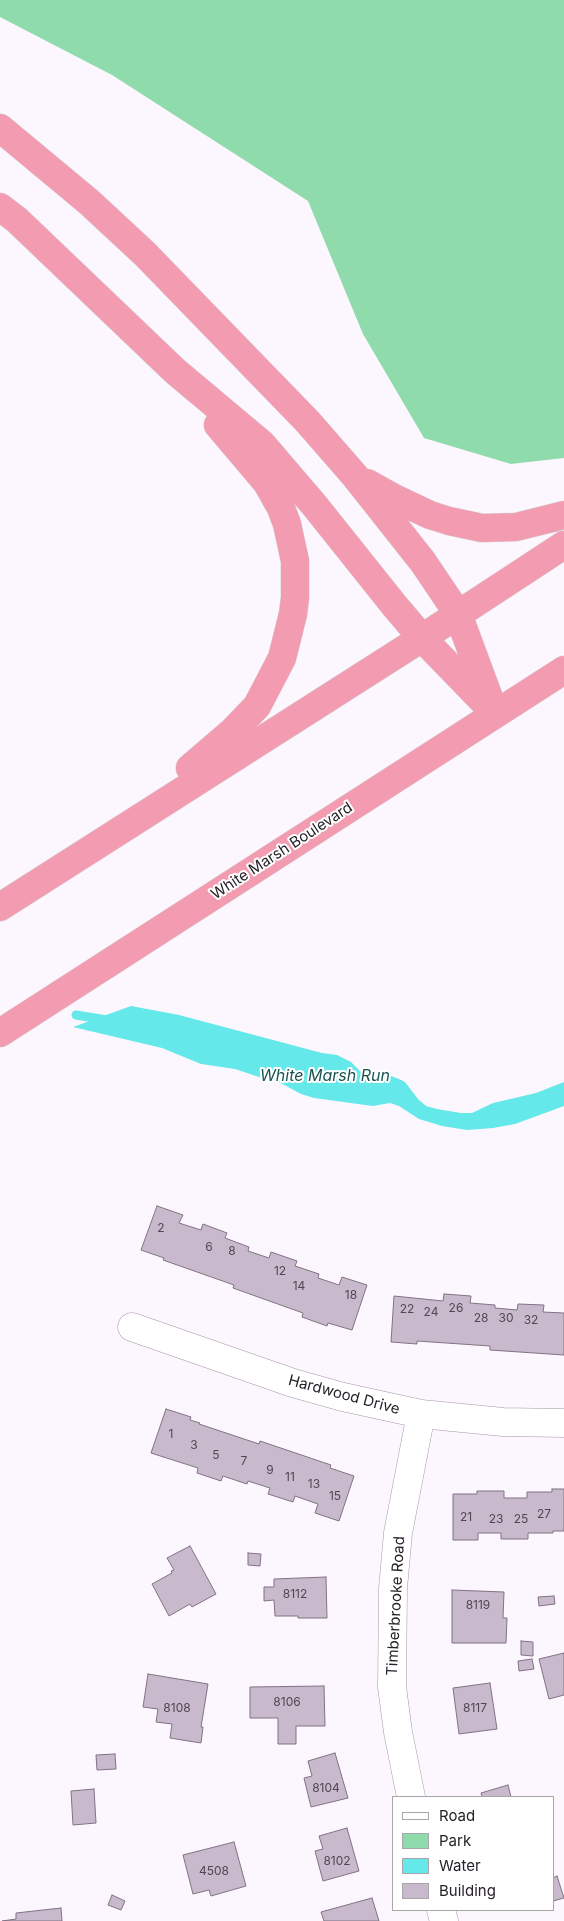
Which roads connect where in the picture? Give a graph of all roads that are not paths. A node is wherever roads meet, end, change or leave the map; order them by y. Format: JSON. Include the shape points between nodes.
{"nodes":[{"id":1,"x":0,"y":128,"type":"edge"},
{"id":2,"x":0,"y":207,"type":"edge"},
{"id":3,"x":175,"y":371,"type":"junction"},
{"id":4,"x":355,"y":476,"type":"junction"},
{"id":5,"x":564,"y":515,"type":"edge"},
{"id":6,"x":564,"y":545,"type":"edge"},
{"id":7,"x":458,"y":614,"type":"junction"},
{"id":8,"x":422,"y":638,"type":"junction"},
{"id":9,"x":564,"y":670,"type":"edge"},
{"id":10,"x":495,"y":714,"type":"junction"},
{"id":11,"x":111,"y":836,"type":"junction"},
{"id":12,"x":0,"y":907,"type":"edge"},
{"id":13,"x":0,"y":1033,"type":"edge"},
{"id":14,"x":132,"y":1327,"type":"dead end"},
{"id":15,"x":420,"y":1414,"type":"junction"},
{"id":16,"x":564,"y":1423,"type":"edge"},
{"id":17,"x":411,"y":1796,"type":"edge"}],
"edges":[{"from":1,"to":4,"type":"highway","via":[[89,202],[145,254],[308,422]]},
{"from":2,"to":3,"type":"highway","via":[[18,220]]},
{"from":3,"to":8,"type":"highway","via":[[262,444]]},
{"from":3,"to":11,"type":"highway","via":[[275,495],[287,524],[295,561],[294,614],[282,658],[257,706],[232,732]]},
{"from":4,"to":5,"type":"highway","via":[[430,515],[467,526],[516,527]]},
{"from":4,"to":7,"type":"highway","via":[[423,562]]},
{"from":6,"to":7,"type":"highway"},
{"from":7,"to":8,"type":"highway"},
{"from":7,"to":10,"type":"highway"},
{"from":8,"to":10,"type":"highway"},
{"from":8,"to":11,"type":"highway"},
{"from":9,"to":10,"type":"highway","name":"White Marsh Boulevard"},
{"from":10,"to":13,"type":"highway","name":"White Marsh Boulevard"},
{"from":11,"to":12,"type":"highway"},
{"from":14,"to":15,"type":"street","name":"Hardwood Drive","via":[[294,1383]]},
{"from":15,"to":16,"type":"street","name":"Hardwood Drive","via":[[503,1422]]},
{"from":15,"to":17,"type":"street","name":"Timberbrooke Road","via":[[398,1533],[393,1598],[392,1687]]}]}
